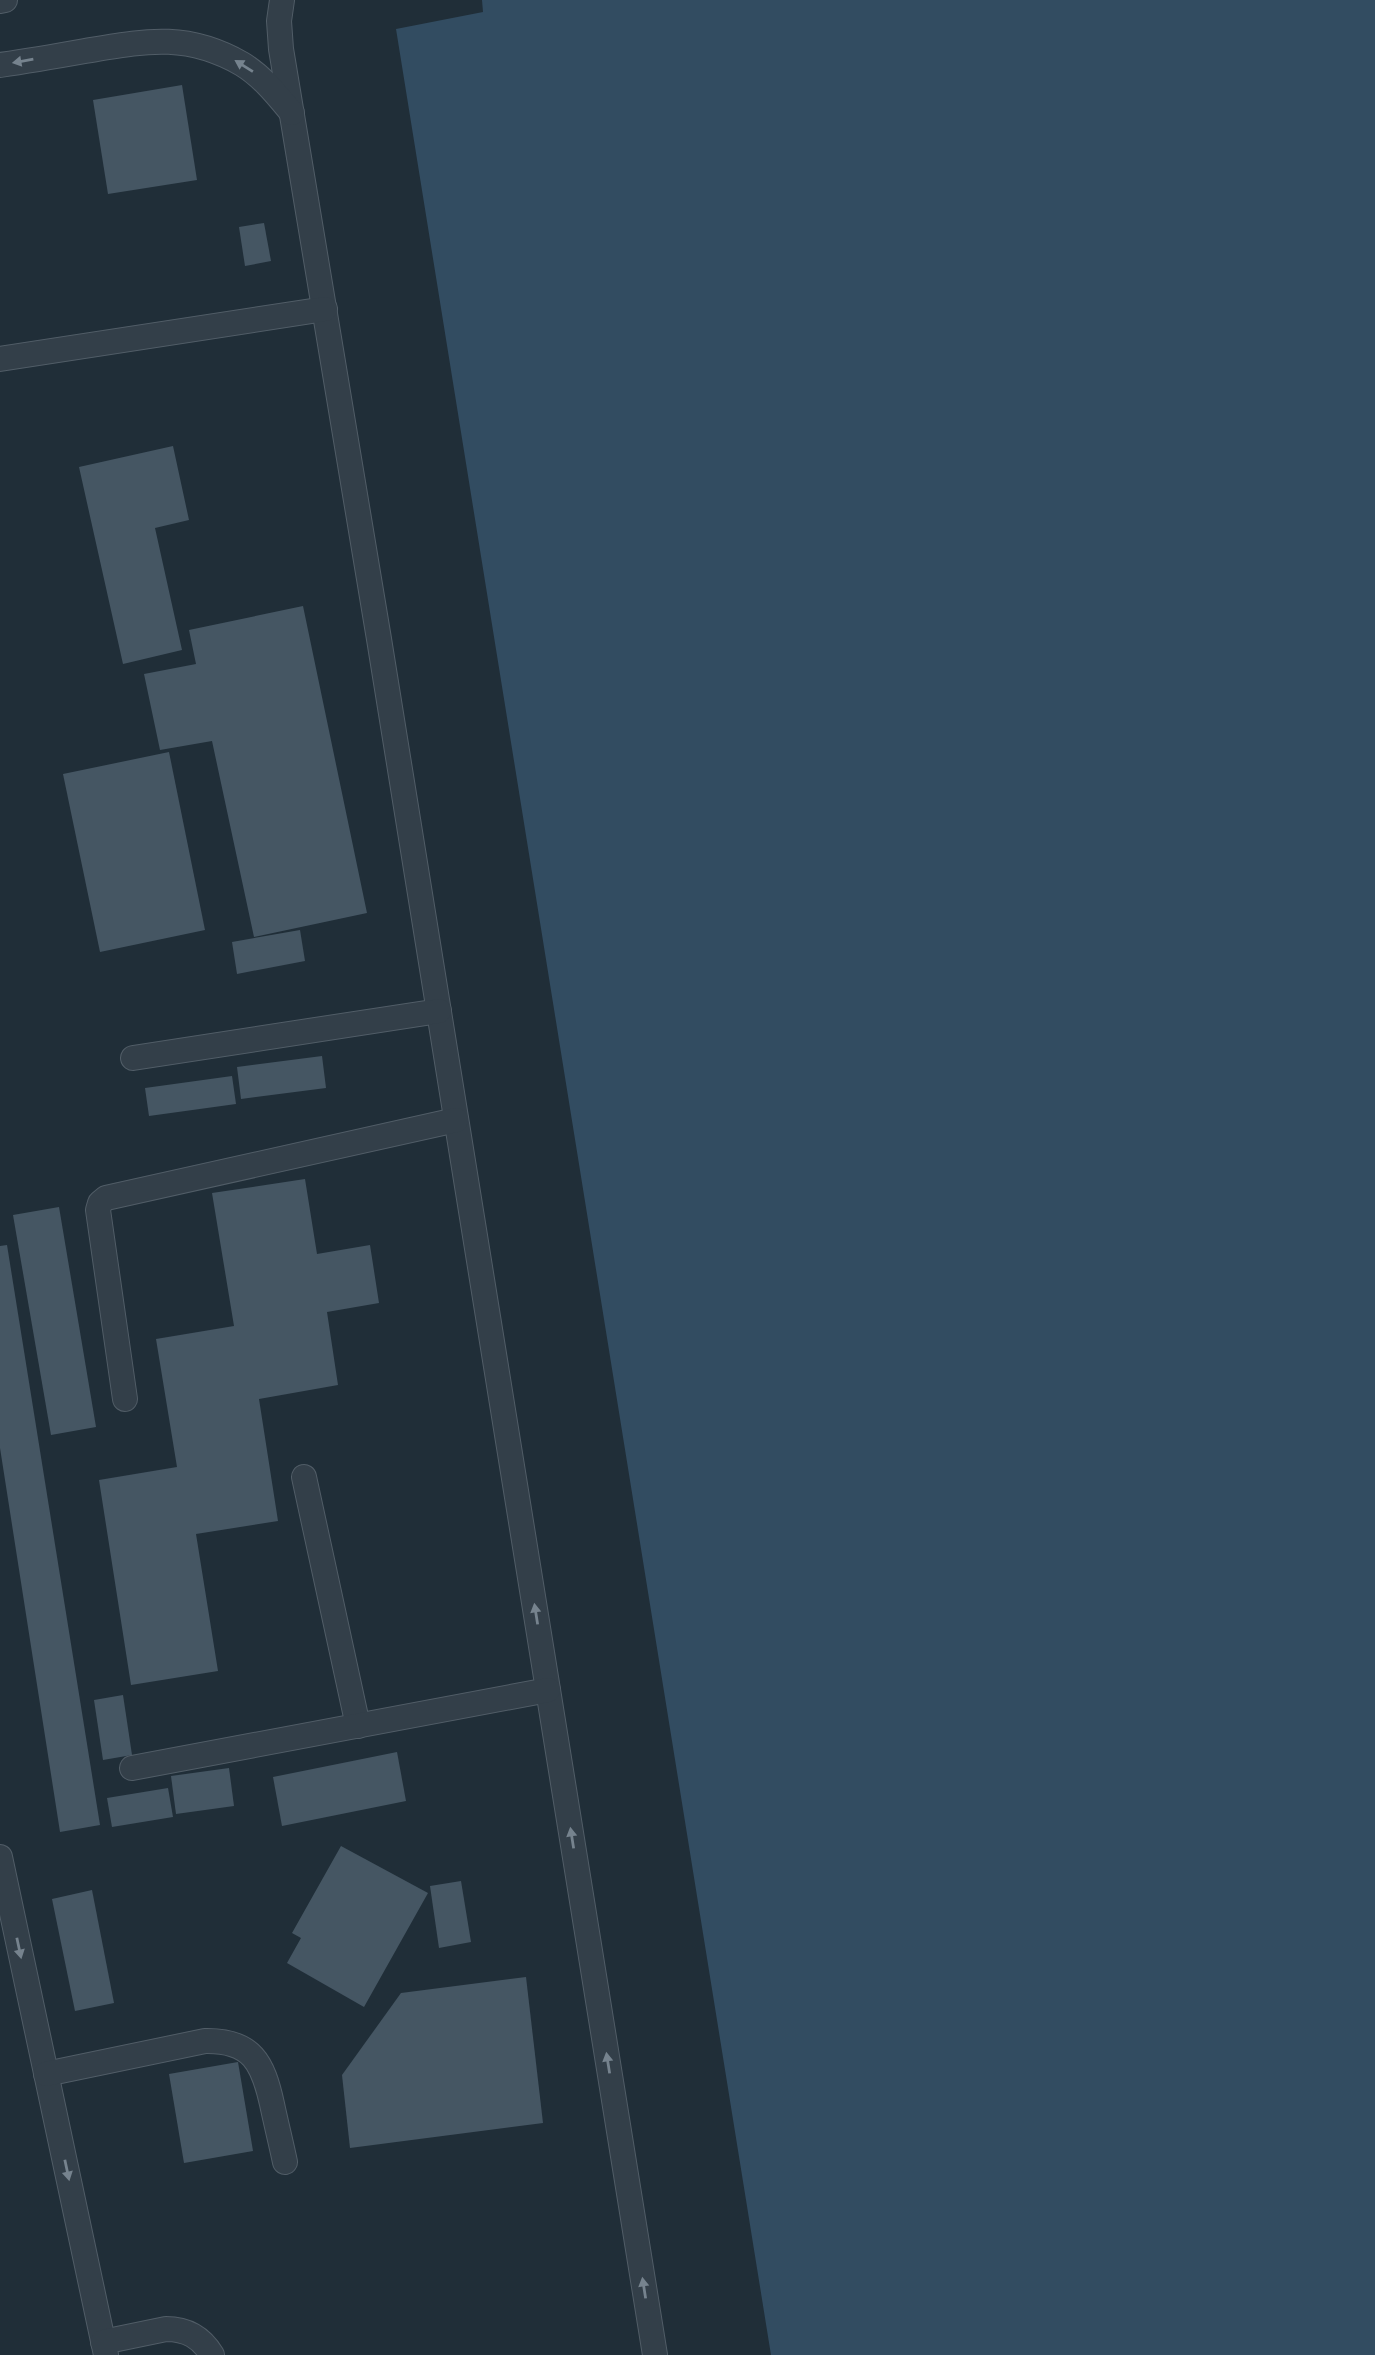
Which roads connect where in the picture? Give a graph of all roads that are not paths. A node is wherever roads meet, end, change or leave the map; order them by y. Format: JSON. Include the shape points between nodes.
{"nodes":[{"id":1,"x":282,"y":0,"type":"edge"},
{"id":2,"x":0,"y":65,"type":"edge"},
{"id":3,"x":292,"y":113,"type":"junction"},
{"id":4,"x":325,"y":309,"type":"junction"},
{"id":5,"x":0,"y":359,"type":"edge"},
{"id":6,"x":439,"y":1012,"type":"junction"},
{"id":7,"x":133,"y":1058,"type":"dead end"},
{"id":8,"x":456,"y":1119,"type":"junction"},
{"id":9,"x":125,"y":1399,"type":"dead end"},
{"id":10,"x":304,"y":1477,"type":"dead end"},
{"id":11,"x":548,"y":1690,"type":"junction"},
{"id":12,"x":358,"y":1726,"type":"junction"},
{"id":13,"x":132,"y":1768,"type":"dead end"},
{"id":14,"x":0,"y":1857,"type":"edge"},
{"id":15,"x":46,"y":2074,"type":"junction"},
{"id":16,"x":285,"y":2162,"type":"dead end"},
{"id":17,"x":105,"y":2348,"type":"edge"},
{"id":18,"x":212,"y":2355,"type":"edge"},
{"id":19,"x":655,"y":2355,"type":"edge"}],
"edges":[{"from":1,"to":3,"type":"lane","via":[[281,49]]},
{"from":3,"to":2,"type":"lane","one_way":true,"via":[[271,87],[244,65],[213,50],[179,42],[145,41]]},
{"from":3,"to":4,"type":"lane"},
{"from":4,"to":5,"type":"lane"},
{"from":4,"to":6,"type":"lane"},
{"from":6,"to":7,"type":"lane"},
{"from":6,"to":8,"type":"lane"},
{"from":8,"to":9,"type":"lane","via":[[100,1203]]},
{"from":11,"to":8,"type":"lane","one_way":true},
{"from":10,"to":12,"type":"lane"},
{"from":11,"to":12,"type":"lane"},
{"from":19,"to":11,"type":"lane","one_way":true},
{"from":12,"to":13,"type":"lane"},
{"from":14,"to":15,"type":"lane","one_way":true},
{"from":15,"to":16,"type":"lane","via":[[205,2041],[235,2044],[259,2062],[266,2076]]},
{"from":15,"to":17,"type":"lane","one_way":true},
{"from":17,"to":18,"type":"lane","via":[[177,2329],[196,2336]]}]}
